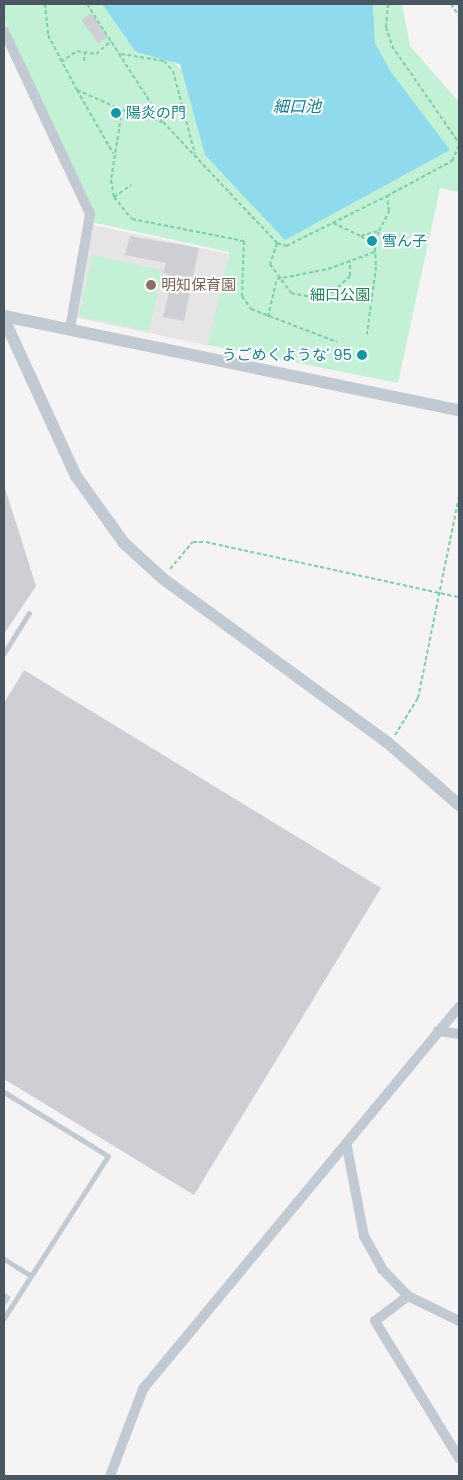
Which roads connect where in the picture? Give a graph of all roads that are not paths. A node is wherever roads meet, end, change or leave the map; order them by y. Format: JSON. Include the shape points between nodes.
{"nodes":[{"id":1,"x":4,"y":31,"type":"edge"},
{"id":2,"x":4,"y":318,"type":"edge"},
{"id":3,"x":70,"y":329,"type":"junction"},
{"id":4,"x":459,"y":410,"type":"edge"},
{"id":5,"x":28,"y":613,"type":"dead end"},
{"id":6,"x":4,"y":653,"type":"edge"},
{"id":7,"x":459,"y":805,"type":"edge"},
{"id":8,"x":459,"y":1008,"type":"edge"},
{"id":9,"x":438,"y":1031,"type":"junction"},
{"id":10,"x":459,"y":1034,"type":"edge"},
{"id":11,"x":4,"y":1092,"type":"edge"},
{"id":12,"x":348,"y":1147,"type":"junction"},
{"id":13,"x":4,"y":1259,"type":"edge"},
{"id":14,"x":30,"y":1275,"type":"junction"},
{"id":15,"x":408,"y":1296,"type":"junction"},
{"id":16,"x":4,"y":1318,"type":"edge"},
{"id":17,"x":459,"y":1321,"type":"edge"},
{"id":18,"x":459,"y":1458,"type":"edge"},
{"id":19,"x":110,"y":1476,"type":"edge"}],
"edges":[{"from":1,"to":3,"type":"street","via":[[90,214]]},
{"from":2,"to":3,"type":"street"},
{"from":2,"to":7,"type":"street","via":[[95,507],[124,543],[162,578],[387,742]]},
{"from":3,"to":4,"type":"street"},
{"from":5,"to":6,"type":"lane"},
{"from":8,"to":9,"type":"street"},
{"from":9,"to":10,"type":"street"},
{"from":9,"to":12,"type":"street"},
{"from":11,"to":14,"type":"lane","via":[[108,1156]]},
{"from":12,"to":15,"type":"street","via":[[364,1236],[382,1269]]},
{"from":12,"to":19,"type":"street","via":[[143,1389]]},
{"from":13,"to":14,"type":"lane"},
{"from":14,"to":16,"type":"lane"},
{"from":15,"to":17,"type":"street"},
{"from":15,"to":18,"type":"street","via":[[375,1321]]}]}
